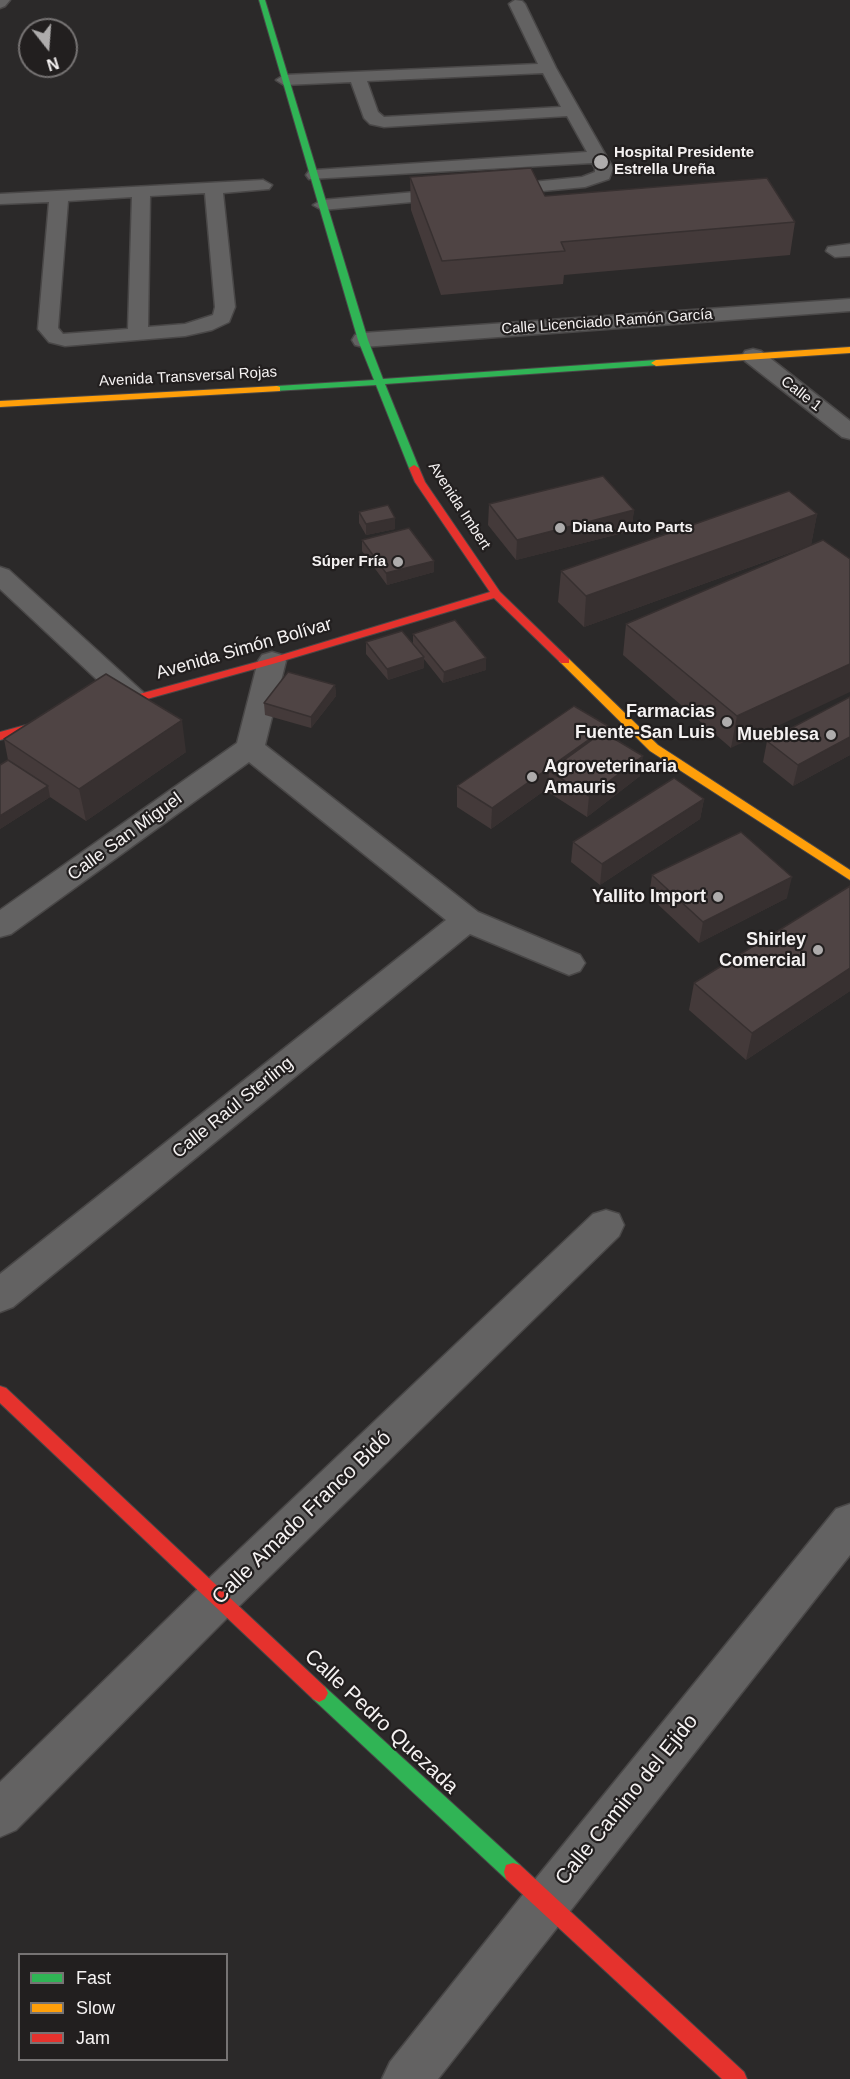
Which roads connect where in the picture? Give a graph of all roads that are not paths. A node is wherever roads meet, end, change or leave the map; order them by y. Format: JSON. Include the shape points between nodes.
{"nodes":[{"id":1,"x":262,"y":0,"type":"edge"},
{"id":2,"x":517,"y":4,"type":"dead end"},
{"id":3,"x":548,"y":68,"type":"junction"},
{"id":4,"x":358,"y":78,"type":"junction"},
{"id":5,"x":284,"y":80,"type":"junction"},
{"id":6,"x":573,"y":111,"type":"junction"},
{"id":7,"x":598,"y":157,"type":"junction"},
{"id":8,"x":315,"y":175,"type":"junction"},
{"id":9,"x":262,"y":185,"type":"dead end"},
{"id":10,"x":213,"y":186,"type":"junction"},
{"id":11,"x":141,"y":191,"type":"junction"},
{"id":12,"x":59,"y":196,"type":"junction"},
{"id":13,"x":0,"y":200,"type":"edge"},
{"id":14,"x":322,"y":205,"type":"junction"},
{"id":15,"x":850,"y":305,"type":"edge"},
{"id":16,"x":138,"y":334,"type":"junction"},
{"id":17,"x":363,"y":340,"type":"junction"},
{"id":18,"x":850,"y":350,"type":"edge"},
{"id":19,"x":753,"y":356,"type":"junction"},
{"id":20,"x":379,"y":381,"type":"junction"},
{"id":21,"x":0,"y":404,"type":"edge"},
{"id":22,"x":850,"y":432,"type":"edge"},
{"id":23,"x":0,"y":575,"type":"edge"},
{"id":24,"x":496,"y":594,"type":"junction"},
{"id":25,"x":272,"y":661,"type":"junction"},
{"id":26,"x":133,"y":698,"type":"junction"},
{"id":27,"x":0,"y":736,"type":"edge"},
{"id":28,"x":250,"y":748,"type":"junction"},
{"id":29,"x":850,"y":876,"type":"edge"},
{"id":30,"x":467,"y":920,"type":"junction"},
{"id":31,"x":0,"y":926,"type":"edge"},
{"id":32,"x":569,"y":963,"type":"dead end"},
{"id":33,"x":606,"y":1225,"type":"dead end"},
{"id":34,"x":0,"y":1296,"type":"edge"},
{"id":35,"x":0,"y":1393,"type":"edge"},
{"id":36,"x":850,"y":1523,"type":"edge"},
{"id":37,"x":217,"y":1599,"type":"junction"},
{"id":38,"x":0,"y":1814,"type":"edge"},
{"id":39,"x":545,"y":1903,"type":"junction"},
{"id":40,"x":407,"y":2079,"type":"edge"},
{"id":41,"x":737,"y":2079,"type":"edge"}],
"edges":[{"from":1,"to":5,"type":"street","name":"Avenida Imbert"},
{"from":2,"to":3,"type":"lane"},
{"from":3,"to":4,"type":"lane"},
{"from":3,"to":6,"type":"lane"},
{"from":4,"to":5,"type":"lane"},
{"from":4,"to":6,"type":"lane","via":[[370,114],[384,122]]},
{"from":5,"to":8,"type":"street","name":"Avenida Imbert"},
{"from":6,"to":7,"type":"lane"},
{"from":7,"to":8,"type":"lane"},
{"from":7,"to":14,"type":"lane","via":[[604,168],[597,179]]},
{"from":8,"to":14,"type":"street","name":"Avenida Imbert"},
{"from":9,"to":10,"type":"lane"},
{"from":10,"to":11,"type":"lane"},
{"from":10,"to":16,"type":"lane","via":[[225,307],[222,318],[206,326]]},
{"from":11,"to":12,"type":"lane"},
{"from":11,"to":16,"type":"lane"},
{"from":12,"to":13,"type":"lane"},
{"from":12,"to":16,"type":"lane","via":[[50,334],[66,340]]},
{"from":14,"to":17,"type":"street","name":"Avenida Imbert"},
{"from":15,"to":17,"type":"street","name":"Calle Licenciado Ramón García"},
{"from":17,"to":20,"type":"street","name":"Avenida Imbert"},
{"from":18,"to":19,"type":"street"},
{"from":19,"to":20,"type":"street"},
{"from":19,"to":22,"type":"street","name":"Calle 1"},
{"from":20,"to":21,"type":"street","name":"Avenida Transversal Rojas"},
{"from":20,"to":24,"type":"street","name":"Avenida Imbert","via":[[420,482]]},
{"from":23,"to":26,"type":"street"},
{"from":24,"to":25,"type":"street","name":"Avenida Simón Bolívar"},
{"from":24,"to":29,"type":"street","name":"Avenida Imbert","via":[[654,748]]},
{"from":25,"to":26,"type":"street","name":"Avenida Simón Bolívar"},
{"from":25,"to":28,"type":"street"},
{"from":26,"to":27,"type":"street","name":"Avenida Simón Bolívar"},
{"from":28,"to":30,"type":"street"},
{"from":28,"to":31,"type":"street","name":"Calle San Miguel"},
{"from":30,"to":32,"type":"street"},
{"from":30,"to":34,"type":"street","name":"Calle Raúl Sterling"},
{"from":33,"to":37,"type":"street","name":"Calle Amado Franco Bidó"},
{"from":35,"to":37,"type":"street","name":"Calle Pedro Quezada"},
{"from":36,"to":39,"type":"street","name":"Calle Camino del Ejido"},
{"from":37,"to":38,"type":"street","name":"Calle Amado Franco Bidó"},
{"from":37,"to":39,"type":"street","name":"Calle Pedro Quezada"},
{"from":39,"to":40,"type":"street","name":"Calle Camino del Ejido"},
{"from":39,"to":41,"type":"street","name":"Calle Pedro Quezada"}]}
